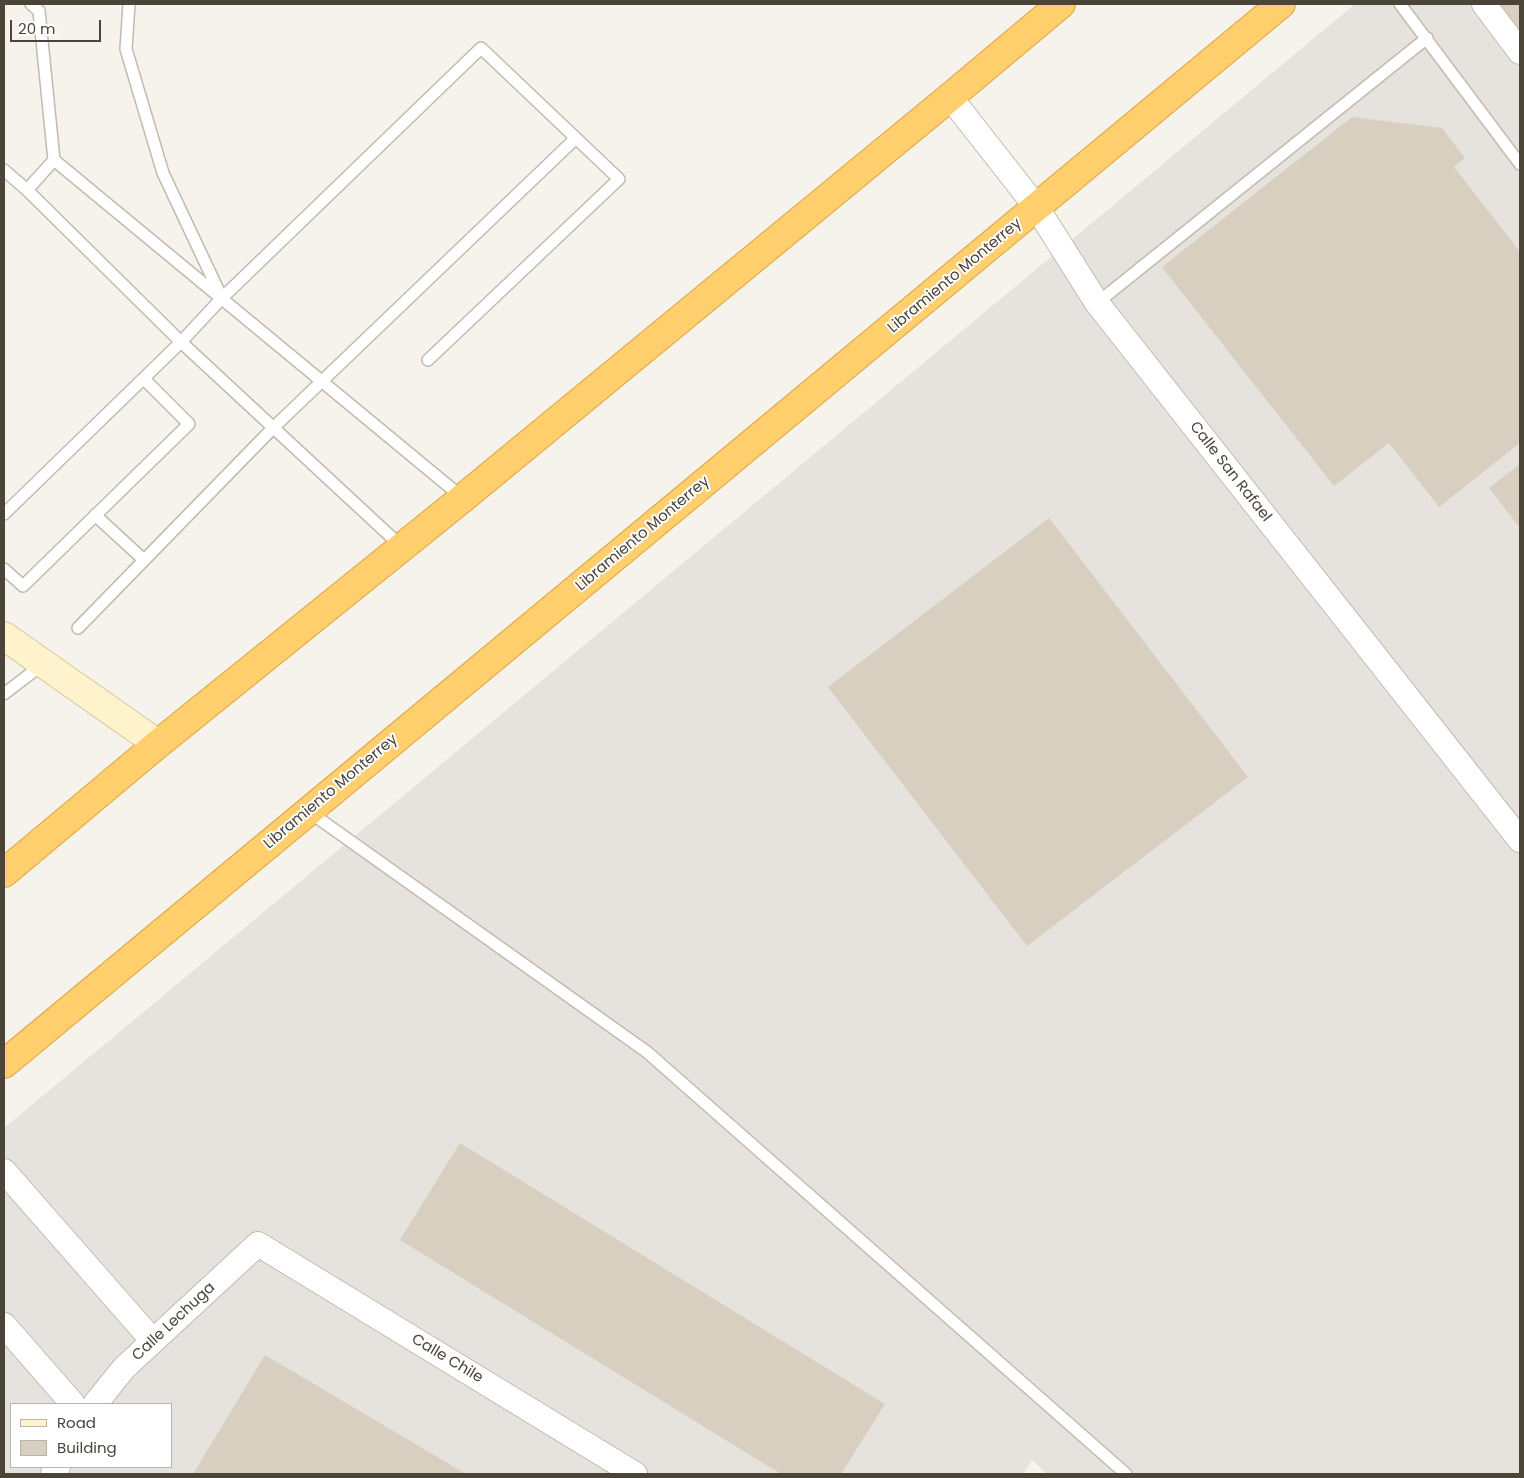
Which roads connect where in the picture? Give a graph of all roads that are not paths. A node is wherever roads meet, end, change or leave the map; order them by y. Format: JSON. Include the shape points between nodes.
{"nodes":[{"id":1,"x":129,"y":4,"type":"edge"},
{"id":2,"x":1061,"y":4,"type":"edge"},
{"id":3,"x":1281,"y":4,"type":"edge"},
{"id":4,"x":1400,"y":4,"type":"edge"},
{"id":5,"x":1484,"y":4,"type":"edge"},
{"id":6,"x":36,"y":6,"type":"edge"},
{"id":7,"x":1427,"y":38,"type":"junction"},
{"id":8,"x":1520,"y":52,"type":"edge"},
{"id":9,"x":950,"y":97,"type":"junction"},
{"id":10,"x":576,"y":138,"type":"junction"},
{"id":11,"x":54,"y":160,"type":"junction"},
{"id":12,"x":1520,"y":164,"type":"edge"},
{"id":13,"x":4,"y":170,"type":"edge"},
{"id":14,"x":27,"y":190,"type":"junction"},
{"id":15,"x":1037,"y":208,"type":"junction"},
{"id":16,"x":222,"y":298,"type":"junction"},
{"id":17,"x":1097,"y":303,"type":"junction"},
{"id":18,"x":181,"y":342,"type":"junction"},
{"id":19,"x":428,"y":360,"type":"dead end"},
{"id":20,"x":144,"y":379,"type":"junction"},
{"id":21,"x":322,"y":381,"type":"junction"},
{"id":22,"x":273,"y":428,"type":"junction"},
{"id":23,"x":463,"y":498,"type":"junction"},
{"id":24,"x":4,"y":514,"type":"edge"},
{"id":25,"x":95,"y":516,"type":"junction"},
{"id":26,"x":402,"y":548,"type":"junction"},
{"id":27,"x":144,"y":560,"type":"junction"},
{"id":28,"x":4,"y":569,"type":"edge"},
{"id":29,"x":78,"y":628,"type":"dead end"},
{"id":30,"x":4,"y":638,"type":"edge"},
{"id":31,"x":43,"y":664,"type":"junction"},
{"id":32,"x":4,"y":694,"type":"edge"},
{"id":33,"x":158,"y":744,"type":"junction"},
{"id":34,"x":308,"y":811,"type":"junction"},
{"id":35,"x":1520,"y":840,"type":"edge"},
{"id":36,"x":4,"y":873,"type":"edge"},
{"id":37,"x":4,"y":1064,"type":"edge"},
{"id":38,"x":4,"y":1171,"type":"edge"},
{"id":39,"x":258,"y":1244,"type":"joint"},
{"id":40,"x":4,"y":1326,"type":"edge"},
{"id":41,"x":153,"y":1341,"type":"junction"},
{"id":42,"x":72,"y":1403,"type":"edge"},
{"id":43,"x":96,"y":1403,"type":"edge"},
{"id":44,"x":636,"y":1474,"type":"edge"},
{"id":45,"x":1126,"y":1474,"type":"edge"}],
"edges":[{"from":1,"to":16,"type":"lane","via":[[126,49],[163,173]]},
{"from":2,"to":9,"type":"highway"},
{"from":3,"to":15,"type":"highway","name":"Libramiento Monterrey"},
{"from":4,"to":7,"type":"lane"},
{"from":5,"to":8,"type":"street"},
{"from":6,"to":11,"type":"lane"},
{"from":7,"to":12,"type":"lane"},
{"from":7,"to":17,"type":"lane"},
{"from":9,"to":15,"type":"street","name":"Calle San Rafael"},
{"from":9,"to":23,"type":"highway"},
{"from":10,"to":16,"type":"lane","via":[[481,48]]},
{"from":10,"to":19,"type":"lane","via":[[619,179]]},
{"from":10,"to":21,"type":"lane"},
{"from":11,"to":14,"type":"lane"},
{"from":11,"to":16,"type":"lane"},
{"from":13,"to":14,"type":"lane"},
{"from":14,"to":18,"type":"lane"},
{"from":15,"to":17,"type":"street","name":"Calle San Rafael"},
{"from":15,"to":34,"type":"highway","name":"Libramiento Monterrey"},
{"from":16,"to":18,"type":"lane"},
{"from":16,"to":21,"type":"lane"},
{"from":17,"to":35,"type":"street","name":"Calle San Rafael"},
{"from":18,"to":20,"type":"lane"},
{"from":18,"to":22,"type":"lane"},
{"from":20,"to":24,"type":"lane"},
{"from":20,"to":25,"type":"lane","via":[[189,424]]},
{"from":21,"to":22,"type":"lane"},
{"from":21,"to":23,"type":"lane"},
{"from":22,"to":26,"type":"lane"},
{"from":22,"to":27,"type":"lane"},
{"from":23,"to":26,"type":"highway"},
{"from":25,"to":27,"type":"lane"},
{"from":25,"to":28,"type":"lane","via":[[23,586]]},
{"from":26,"to":33,"type":"highway"},
{"from":27,"to":29,"type":"lane"},
{"from":30,"to":31,"type":"street"},
{"from":31,"to":32,"type":"lane"},
{"from":31,"to":33,"type":"street"},
{"from":33,"to":36,"type":"highway"},
{"from":34,"to":37,"type":"highway","name":"Libramiento Monterrey"},
{"from":34,"to":45,"type":"lane","via":[[647,1052]]},
{"from":38,"to":41,"type":"street"},
{"from":39,"to":41,"type":"street","name":"Calle Lechuga"},
{"from":39,"to":44,"type":"street","name":"Calle Chile"},
{"from":40,"to":42,"type":"street"},
{"from":41,"to":43,"type":"street","name":"Calle Lechuga","via":[[124,1368]]}]}
